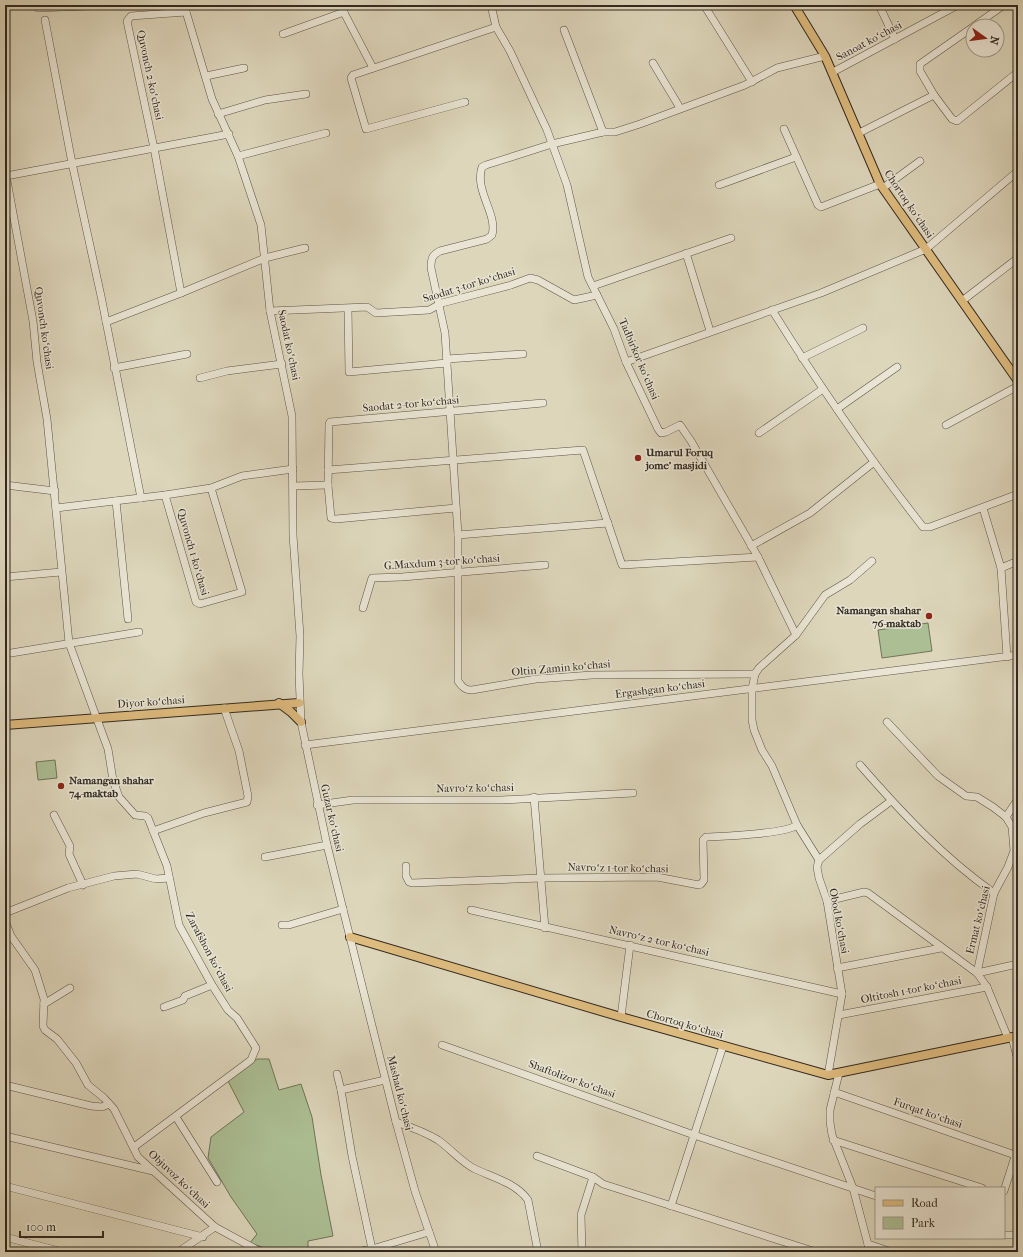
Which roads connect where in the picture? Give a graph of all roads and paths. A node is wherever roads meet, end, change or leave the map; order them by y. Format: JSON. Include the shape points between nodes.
{"nodes":[{"id":1,"x":113,"y":5,"type":"edge"},
{"id":2,"x":491,"y":5,"type":"edge"},
{"id":3,"x":704,"y":5,"type":"edge"},
{"id":4,"x":794,"y":5,"type":"edge"},
{"id":5,"x":879,"y":5,"type":"edge"},
{"id":6,"x":958,"y":5,"type":"edge"},
{"id":7,"x":1004,"y":5,"type":"edge"},
{"id":8,"x":38,"y":8,"type":"dead end"},
{"id":9,"x":185,"y":8,"type":"edge"},
{"id":10,"x":342,"y":8,"type":"edge"},
{"id":11,"x":985,"y":18,"type":"edge"},
{"id":12,"x":45,"y":20,"type":"dead end"},
{"id":13,"x":496,"y":28,"type":"junction"},
{"id":14,"x":564,"y":30,"type":"dead end"},
{"id":15,"x":965,"y":32,"type":"edge"},
{"id":16,"x":283,"y":34,"type":"dead end"},
{"id":17,"x":895,"y":39,"type":"junction"},
{"id":18,"x":825,"y":56,"type":"junction"},
{"id":19,"x":652,"y":63,"type":"dead end"},
{"id":20,"x":244,"y":68,"type":"dead end"},
{"id":21,"x":373,"y":68,"type":"junction"},
{"id":22,"x":833,"y":72,"type":"junction"},
{"id":23,"x":1018,"y":72,"type":"edge"},
{"id":24,"x":206,"y":76,"type":"junction"},
{"id":25,"x":752,"y":82,"type":"junction"},
{"id":26,"x":306,"y":94,"type":"dead end"},
{"id":27,"x":934,"y":95,"type":"junction"},
{"id":28,"x":465,"y":102,"type":"dead end"},
{"id":29,"x":680,"y":108,"type":"junction"},
{"id":30,"x":218,"y":114,"type":"junction"},
{"id":31,"x":784,"y":129,"type":"dead end"},
{"id":32,"x":604,"y":132,"type":"junction"},
{"id":33,"x":326,"y":133,"type":"dead end"},
{"id":34,"x":859,"y":133,"type":"junction"},
{"id":35,"x":229,"y":134,"type":"junction"},
{"id":36,"x":552,"y":144,"type":"junction"},
{"id":37,"x":154,"y":148,"type":"junction"},
{"id":38,"x":238,"y":156,"type":"junction"},
{"id":39,"x":796,"y":157,"type":"junction"},
{"id":40,"x":920,"y":161,"type":"dead end"},
{"id":41,"x":72,"y":163,"type":"junction"},
{"id":42,"x":1018,"y":172,"type":"edge"},
{"id":43,"x":6,"y":173,"type":"edge"},
{"id":44,"x":719,"y":185,"type":"dead end"},
{"id":45,"x":881,"y":186,"type":"junction"},
{"id":46,"x":732,"y":238,"type":"dead end"},
{"id":47,"x":305,"y":248,"type":"dead end"},
{"id":48,"x":926,"y":249,"type":"junction"},
{"id":49,"x":686,"y":253,"type":"junction"},
{"id":50,"x":265,"y":258,"type":"junction"},
{"id":51,"x":1018,"y":258,"type":"edge"},
{"id":52,"x":593,"y":286,"type":"junction"},
{"id":53,"x":181,"y":293,"type":"junction"},
{"id":54,"x":597,"y":295,"type":"junction"},
{"id":55,"x":962,"y":301,"type":"junction"},
{"id":56,"x":439,"y":304,"type":"junction"},
{"id":57,"x":348,"y":309,"type":"junction"},
{"id":58,"x":772,"y":310,"type":"junction"},
{"id":59,"x":270,"y":311,"type":"junction"},
{"id":60,"x":106,"y":322,"type":"junction"},
{"id":61,"x":863,"y":328,"type":"dead end"},
{"id":62,"x":710,"y":331,"type":"junction"},
{"id":63,"x":187,"y":354,"type":"dead end"},
{"id":64,"x":523,"y":354,"type":"dead end"},
{"id":65,"x":802,"y":358,"type":"junction"},
{"id":66,"x":447,"y":361,"type":"junction"},
{"id":67,"x":626,"y":362,"type":"junction"},
{"id":68,"x":282,"y":364,"type":"junction"},
{"id":69,"x":897,"y":367,"type":"dead end"},
{"id":70,"x":114,"y":368,"type":"junction"},
{"id":71,"x":200,"y":378,"type":"dead end"},
{"id":72,"x":1017,"y":378,"type":"edge"},
{"id":73,"x":1018,"y":386,"type":"edge"},
{"id":74,"x":822,"y":389,"type":"junction"},
{"id":75,"x":543,"y":403,"type":"dead end"},
{"id":76,"x":837,"y":409,"type":"junction"},
{"id":77,"x":450,"y":412,"type":"junction"},
{"id":78,"x":946,"y":425,"type":"dead end"},
{"id":79,"x":759,"y":433,"type":"dead end"},
{"id":80,"x":452,"y":460,"type":"junction"},
{"id":81,"x":874,"y":462,"type":"junction"},
{"id":82,"x":293,"y":469,"type":"junction"},
{"id":83,"x":328,"y":470,"type":"junction"},
{"id":84,"x":5,"y":485,"type":"edge"},
{"id":85,"x":328,"y":485,"type":"junction"},
{"id":86,"x":293,"y":486,"type":"junction"},
{"id":87,"x":211,"y":488,"type":"junction"},
{"id":88,"x":55,"y":491,"type":"junction"},
{"id":89,"x":1018,"y":494,"type":"edge"},
{"id":90,"x":165,"y":495,"type":"junction"},
{"id":91,"x":141,"y":498,"type":"junction"},
{"id":92,"x":116,"y":501,"type":"junction"},
{"id":93,"x":56,"y":508,"type":"junction"},
{"id":94,"x":456,"y":508,"type":"junction"},
{"id":95,"x":983,"y":508,"type":"junction"},
{"id":96,"x":608,"y":523,"type":"junction"},
{"id":97,"x":458,"y":535,"type":"junction"},
{"id":98,"x":751,"y":546,"type":"junction"},
{"id":99,"x":758,"y":557,"type":"junction"},
{"id":100,"x":872,"y":561,"type":"dead end"},
{"id":101,"x":1018,"y":562,"type":"edge"},
{"id":102,"x":545,"y":565,"type":"dead end"},
{"id":103,"x":1000,"y":568,"type":"junction"},
{"id":104,"x":61,"y":572,"type":"junction"},
{"id":105,"x":458,"y":573,"type":"junction"},
{"id":106,"x":5,"y":576,"type":"edge"},
{"id":107,"x":363,"y":608,"type":"dead end"},
{"id":108,"x":128,"y":619,"type":"dead end"},
{"id":109,"x":139,"y":632,"type":"dead end"},
{"id":110,"x":796,"y":635,"type":"junction"},
{"id":111,"x":69,"y":643,"type":"junction"},
{"id":112,"x":5,"y":654,"type":"edge"},
{"id":113,"x":1018,"y":655,"type":"edge"},
{"id":114,"x":1007,"y":656,"type":"junction"},
{"id":115,"x":755,"y":674,"type":"junction"},
{"id":116,"x":752,"y":689,"type":"junction"},
{"id":117,"x":300,"y":702,"type":"junction"},
{"id":118,"x":279,"y":703,"type":"junction"},
{"id":119,"x":224,"y":708,"type":"junction"},
{"id":120,"x":97,"y":717,"type":"junction"},
{"id":121,"x":301,"y":722,"type":"junction"},
{"id":122,"x":887,"y":722,"type":"dead end"},
{"id":123,"x":5,"y":725,"type":"edge"},
{"id":124,"x":305,"y":745,"type":"junction"},
{"id":125,"x":860,"y":765,"type":"dead end"},
{"id":126,"x":633,"y":793,"type":"dead end"},
{"id":127,"x":534,"y":797,"type":"junction"},
{"id":128,"x":1018,"y":799,"type":"edge"},
{"id":129,"x":891,"y":801,"type":"junction"},
{"id":130,"x":318,"y":805,"type":"junction"},
{"id":131,"x":54,"y":815,"type":"dead end"},
{"id":132,"x":1006,"y":817,"type":"junction"},
{"id":133,"x":797,"y":825,"type":"junction"},
{"id":134,"x":153,"y":831,"type":"junction"},
{"id":135,"x":327,"y":845,"type":"junction"},
{"id":136,"x":265,"y":857,"type":"dead end"},
{"id":137,"x":819,"y":860,"type":"junction"},
{"id":138,"x":406,"y":866,"type":"dead end"},
{"id":139,"x":169,"y":878,"type":"junction"},
{"id":140,"x":541,"y":878,"type":"junction"},
{"id":141,"x":83,"y":885,"type":"junction"},
{"id":142,"x":994,"y":893,"type":"junction"},
{"id":143,"x":826,"y":901,"type":"junction"},
{"id":144,"x":343,"y":909,"type":"junction"},
{"id":145,"x":471,"y":910,"type":"dead end"},
{"id":146,"x":5,"y":913,"type":"edge"},
{"id":147,"x":5,"y":921,"type":"edge"},
{"id":148,"x":282,"y":925,"type":"dead end"},
{"id":149,"x":545,"y":928,"type":"junction"},
{"id":150,"x":8,"y":937,"type":"edge"},
{"id":151,"x":350,"y":937,"type":"junction"},
{"id":152,"x":630,"y":945,"type":"junction"},
{"id":153,"x":941,"y":948,"type":"junction"},
{"id":154,"x":1018,"y":964,"type":"edge"},
{"id":155,"x":837,"y":968,"type":"junction"},
{"id":156,"x":977,"y":973,"type":"junction"},
{"id":157,"x":212,"y":985,"type":"junction"},
{"id":158,"x":987,"y":987,"type":"junction"},
{"id":159,"x":70,"y":988,"type":"dead end"},
{"id":160,"x":842,"y":994,"type":"junction"},
{"id":161,"x":44,"y":1004,"type":"junction"},
{"id":162,"x":164,"y":1007,"type":"dead end"},
{"id":163,"x":839,"y":1015,"type":"junction"},
{"id":164,"x":621,"y":1017,"type":"junction"},
{"id":165,"x":1013,"y":1037,"type":"edge"},
{"id":166,"x":442,"y":1045,"type":"dead end"},
{"id":167,"x":723,"y":1046,"type":"junction"},
{"id":168,"x":1018,"y":1061,"type":"edge"},
{"id":169,"x":839,"y":1073,"type":"junction"},
{"id":170,"x":337,"y":1074,"type":"dead end"},
{"id":171,"x":828,"y":1075,"type":"junction"},
{"id":172,"x":385,"y":1080,"type":"junction"},
{"id":173,"x":5,"y":1085,"type":"edge"},
{"id":174,"x":340,"y":1090,"type":"junction"},
{"id":175,"x":834,"y":1092,"type":"junction"},
{"id":176,"x":109,"y":1104,"type":"junction"},
{"id":177,"x":176,"y":1117,"type":"junction"},
{"id":178,"x":396,"y":1122,"type":"junction"},
{"id":179,"x":694,"y":1135,"type":"junction"},
{"id":180,"x":5,"y":1136,"type":"edge"},
{"id":181,"x":833,"y":1140,"type":"junction"},
{"id":182,"x":134,"y":1147,"type":"junction"},
{"id":183,"x":1018,"y":1147,"type":"edge"},
{"id":184,"x":1015,"y":1155,"type":"junction"},
{"id":185,"x":537,"y":1156,"type":"dead end"},
{"id":186,"x":154,"y":1171,"type":"junction"},
{"id":187,"x":594,"y":1177,"type":"junction"},
{"id":188,"x":217,"y":1182,"type":"dead end"},
{"id":189,"x":5,"y":1186,"type":"edge"},
{"id":190,"x":979,"y":1187,"type":"edge"},
{"id":191,"x":853,"y":1188,"type":"junction"},
{"id":192,"x":1005,"y":1188,"type":"edge"},
{"id":193,"x":875,"y":1196,"type":"edge"},
{"id":194,"x":671,"y":1206,"type":"junction"},
{"id":195,"x":215,"y":1227,"type":"junction"},
{"id":196,"x":429,"y":1232,"type":"junction"},
{"id":197,"x":1005,"y":1235,"type":"edge"},
{"id":198,"x":1018,"y":1235,"type":"edge"},
{"id":199,"x":203,"y":1236,"type":"junction"},
{"id":200,"x":5,"y":1237,"type":"edge"},
{"id":201,"x":868,"y":1244,"type":"junction"},
{"id":202,"x":372,"y":1248,"type":"junction"},
{"id":203,"x":63,"y":1252,"type":"edge"},
{"id":204,"x":178,"y":1252,"type":"edge"},
{"id":205,"x":261,"y":1252,"type":"edge"},
{"id":206,"x":357,"y":1252,"type":"edge"},
{"id":207,"x":436,"y":1252,"type":"edge"},
{"id":208,"x":538,"y":1252,"type":"edge"},
{"id":209,"x":582,"y":1252,"type":"edge"},
{"id":210,"x":816,"y":1252,"type":"edge"},
{"id":211,"x":870,"y":1252,"type":"edge"},
{"id":212,"x":892,"y":1252,"type":"edge"}],
"edges":[{"from":1,"to":8,"type":"street"},
{"from":2,"to":13,"type":"street","name":"Tadbirkor koʻchasi"},
{"from":3,"to":25,"type":"street"},
{"from":4,"to":18,"type":"main road","name":"Chortoq koʻchasi"},
{"from":5,"to":17,"type":"street"},
{"from":6,"to":17,"type":"street","name":"Sanoat koʻchasi"},
{"from":7,"to":11,"type":"street"},
{"from":9,"to":24,"type":"street","name":"Saodat koʻchasi"},
{"from":9,"to":37,"type":"street","name":"Quvonch 2-koʻchasi","via":[[131,16],[128,19]]},
{"from":10,"to":16,"type":"street"},
{"from":10,"to":21,"type":"street"},
{"from":12,"to":41,"type":"street"},
{"from":13,"to":21,"type":"street"},
{"from":13,"to":36,"type":"street","name":"Tadbirkor koʻchasi","via":[[510,51]]},
{"from":14,"to":32,"type":"street"},
{"from":15,"to":27,"type":"street","via":[[920,64],[920,71]]},
{"from":17,"to":22,"type":"street","name":"Sanoat koʻchasi"},
{"from":18,"to":22,"type":"main road","name":"Chortoq koʻchasi"},
{"from":18,"to":25,"type":"street","via":[[777,68]]},
{"from":19,"to":29,"type":"street"},
{"from":20,"to":24,"type":"street"},
{"from":21,"to":28,"type":"street","via":[[352,75],[351,78],[366,129]]},
{"from":22,"to":34,"type":"main road","name":"Chortoq koʻchasi"},
{"from":23,"to":27,"type":"street","via":[[956,121]]},
{"from":24,"to":30,"type":"street","name":"Saodat koʻchasi"},
{"from":25,"to":29,"type":"street"},
{"from":26,"to":30,"type":"street","via":[[265,100]]},
{"from":27,"to":34,"type":"street"},
{"from":29,"to":32,"type":"street","via":[[615,132]]},
{"from":30,"to":35,"type":"street","name":"Saodat koʻchasi"},
{"from":31,"to":39,"type":"street"},
{"from":32,"to":36,"type":"street"},
{"from":33,"to":38,"type":"street"},
{"from":34,"to":45,"type":"main road","name":"Chortoq koʻchasi"},
{"from":35,"to":37,"type":"street"},
{"from":35,"to":38,"type":"street","name":"Saodat koʻchasi"},
{"from":36,"to":52,"type":"street","name":"Tadbirkor koʻchasi","via":[[567,185],[582,242],[584,268]]},
{"from":36,"to":56,"type":"street","name":"Oltin Zamin koʻchasi","via":[[482,168],[480,179],[493,226],[492,235],[487,239],[433,254],[431,268]]},
{"from":37,"to":41,"type":"street"},
{"from":37,"to":53,"type":"street","name":"Quvonch 2-koʻchasi"},
{"from":38,"to":50,"type":"street","name":"Saodat koʻchasi","via":[[261,225]]},
{"from":39,"to":44,"type":"street"},
{"from":39,"to":45,"type":"street","via":[[821,207]]},
{"from":40,"to":45,"type":"street"},
{"from":41,"to":43,"type":"street"},
{"from":41,"to":60,"type":"street"},
{"from":42,"to":48,"type":"street"},
{"from":43,"to":88,"type":"street","name":"Quvonch koʻchasi","via":[[34,321],[37,362],[47,419]]},
{"from":45,"to":48,"type":"main road","name":"Chortoq koʻchasi"},
{"from":46,"to":49,"type":"street"},
{"from":47,"to":50,"type":"street"},
{"from":48,"to":55,"type":"main road","name":"Chortoq koʻchasi"},
{"from":48,"to":58,"type":"street"},
{"from":49,"to":52,"type":"street"},
{"from":49,"to":62,"type":"street"},
{"from":50,"to":53,"type":"street"},
{"from":50,"to":59,"type":"street","name":"Saodat koʻchasi"},
{"from":51,"to":55,"type":"street"},
{"from":52,"to":54,"type":"street","name":"Tadbirkor koʻchasi"},
{"from":53,"to":60,"type":"street"},
{"from":54,"to":56,"type":"street","name":"Saodat 3-tor koʻchasi","via":[[574,300],[530,278],[511,286]]},
{"from":54,"to":67,"type":"street","name":"Tadbirkor koʻchasi","via":[[614,328]]},
{"from":55,"to":72,"type":"main road","name":"Chortoq koʻchasi"},
{"from":56,"to":57,"type":"street","name":"Saodat 3-tor koʻchasi","via":[[429,310],[397,313],[376,313],[367,307]]},
{"from":56,"to":66,"type":"street","name":"Oltin Zamin koʻchasi","via":[[445,332]]},
{"from":57,"to":59,"type":"street","name":"Saodat 3-tor koʻchasi"},
{"from":57,"to":66,"type":"street","via":[[349,372]]},
{"from":58,"to":62,"type":"street"},
{"from":58,"to":65,"type":"street"},
{"from":59,"to":68,"type":"street","name":"Saodat koʻchasi"},
{"from":60,"to":70,"type":"street"},
{"from":61,"to":65,"type":"street"},
{"from":62,"to":67,"type":"street"},
{"from":63,"to":70,"type":"street"},
{"from":64,"to":66,"type":"street"},
{"from":65,"to":74,"type":"street"},
{"from":66,"to":77,"type":"street","name":"Oltin Zamin koʻchasi"},
{"from":67,"to":98,"type":"street","name":"Tadbirkor koʻchasi","via":[[658,429],[661,433],[680,425]]},
{"from":68,"to":71,"type":"street","via":[[228,371]]},
{"from":68,"to":82,"type":"street","name":"Saodat koʻchasi","via":[[292,416]]},
{"from":69,"to":76,"type":"street"},
{"from":70,"to":91,"type":"street"},
{"from":73,"to":78,"type":"street"},
{"from":74,"to":76,"type":"street"},
{"from":74,"to":79,"type":"street"},
{"from":75,"to":77,"type":"street","name":"Saodat 2-tor koʻchasi"},
{"from":76,"to":81,"type":"street"},
{"from":77,"to":80,"type":"street","name":"Oltin Zamin koʻchasi"},
{"from":77,"to":83,"type":"street","name":"Saodat 2-tor koʻchasi","via":[[330,422]]},
{"from":80,"to":83,"type":"street"},
{"from":80,"to":94,"type":"street","name":"Oltin Zamin koʻchasi"},
{"from":80,"to":96,"type":"street","via":[[583,450]]},
{"from":81,"to":95,"type":"street","via":[[923,527],[930,527]]},
{"from":81,"to":98,"type":"street","via":[[810,513]]},
{"from":82,"to":86,"type":"street","name":"Saodat koʻchasi"},
{"from":82,"to":87,"type":"street","name":"Quvonch 1-koʻchasi","via":[[242,476]]},
{"from":83,"to":85,"type":"street"},
{"from":84,"to":88,"type":"street"},
{"from":85,"to":86,"type":"street"},
{"from":85,"to":94,"type":"street","via":[[330,516],[336,519]]},
{"from":86,"to":117,"type":"street","name":"Saodat koʻchasi","via":[[293,535],[300,636]]},
{"from":87,"to":90,"type":"street","name":"Quvonch 1-koʻchasi"},
{"from":87,"to":90,"type":"street","name":"Quvonch 1-koʻchasi","via":[[242,592],[200,604],[196,602]]},
{"from":88,"to":93,"type":"street"},
{"from":89,"to":95,"type":"street"},
{"from":90,"to":91,"type":"street","name":"Quvonch 1-koʻchasi"},
{"from":91,"to":92,"type":"street","name":"Quvonch 1-koʻchasi"},
{"from":92,"to":93,"type":"street","name":"Quvonch 1-koʻchasi"},
{"from":92,"to":108,"type":"street"},
{"from":93,"to":104,"type":"street"},
{"from":94,"to":97,"type":"street","name":"Oltin Zamin koʻchasi"},
{"from":95,"to":103,"type":"street"},
{"from":96,"to":97,"type":"street"},
{"from":96,"to":99,"type":"street","via":[[622,565]]},
{"from":97,"to":105,"type":"street","name":"Oltin Zamin koʻchasi"},
{"from":98,"to":99,"type":"street","name":"Tadbirkor koʻchasi"},
{"from":99,"to":110,"type":"street","name":"Tadbirkor koʻchasi"},
{"from":100,"to":110,"type":"street","via":[[850,580],[825,595]]},
{"from":101,"to":103,"type":"street"},
{"from":102,"to":105,"type":"street","name":"G.Maxdum 3-tor koʻchasi"},
{"from":103,"to":114,"type":"street"},
{"from":104,"to":106,"type":"street"},
{"from":104,"to":111,"type":"street"},
{"from":105,"to":107,"type":"street","name":"G.Maxdum 3-tor koʻchasi","via":[[372,578]]},
{"from":105,"to":115,"type":"street","name":"Oltin Zamin koʻchasi","via":[[458,681],[468,690],[536,679],[592,675]]},
{"from":109,"to":111,"type":"street"},
{"from":110,"to":115,"type":"street"},
{"from":111,"to":112,"type":"street"},
{"from":111,"to":120,"type":"street"},
{"from":113,"to":114,"type":"street","name":"Ergashgan koʻchasi"},
{"from":114,"to":116,"type":"street","name":"Ergashgan koʻchasi"},
{"from":115,"to":116,"type":"street"},
{"from":116,"to":124,"type":"street","name":"Ergashgan koʻchasi"},
{"from":116,"to":133,"type":"street","via":[[754,730]]},
{"from":117,"to":118,"type":"main road","name":"Diyor koʻchasi"},
{"from":117,"to":121,"type":"street","name":"Guzar koʻchasi"},
{"from":118,"to":119,"type":"main road","name":"Diyor koʻchasi"},
{"from":118,"to":121,"type":"main road"},
{"from":119,"to":120,"type":"main road","name":"Diyor koʻchasi"},
{"from":119,"to":134,"type":"street","via":[[239,752],[247,802],[204,813]]},
{"from":120,"to":123,"type":"main road","name":"Diyor koʻchasi"},
{"from":120,"to":134,"type":"street","name":"Zarafshon koʻchasi","via":[[121,801],[135,815],[148,818]]},
{"from":121,"to":124,"type":"street","name":"Guzar koʻchasi"},
{"from":122,"to":132,"type":"street","via":[[938,776],[966,796],[977,797]]},
{"from":124,"to":130,"type":"street","name":"Guzar koʻchasi"},
{"from":125,"to":129,"type":"street"},
{"from":126,"to":127,"type":"street","name":"Navroʻz koʻchasi"},
{"from":127,"to":130,"type":"street","name":"Navroʻz koʻchasi","via":[[502,800],[353,800]]},
{"from":127,"to":140,"type":"street"},
{"from":128,"to":132,"type":"street"},
{"from":129,"to":137,"type":"street"},
{"from":129,"to":142,"type":"street","via":[[952,861]]},
{"from":130,"to":135,"type":"street","name":"Guzar koʻchasi"},
{"from":131,"to":141,"type":"street","via":[[70,846],[69,854]]},
{"from":132,"to":142,"type":"street","name":"Ermat koʻchasi","via":[[1012,826],[1014,851]]},
{"from":133,"to":137,"type":"street"},
{"from":133,"to":140,"type":"street","name":"Navroʻz 1-tor koʻchasi","via":[[794,828],[769,832],[704,838],[704,880],[701,884],[657,877]]},
{"from":134,"to":139,"type":"street","name":"Zarafshon koʻchasi"},
{"from":135,"to":136,"type":"street"},
{"from":135,"to":144,"type":"street","name":"Guzar koʻchasi"},
{"from":137,"to":143,"type":"street","name":"Obod koʻchasi","via":[[817,867]]},
{"from":138,"to":140,"type":"street","name":"Navroʻz 1-tor koʻchasi","via":[[406,876],[412,883]]},
{"from":139,"to":141,"type":"street","via":[[156,879],[137,874],[114,876]]},
{"from":139,"to":157,"type":"street","name":"Zarafshon koʻchasi","via":[[179,926]]},
{"from":140,"to":149,"type":"street"},
{"from":141,"to":146,"type":"street","via":[[55,892]]},
{"from":142,"to":156,"type":"street","name":"Ermat koʻchasi"},
{"from":143,"to":153,"type":"street","via":[[868,893]]},
{"from":143,"to":155,"type":"street","name":"Obod koʻchasi"},
{"from":144,"to":148,"type":"street"},
{"from":144,"to":151,"type":"street","name":"Guzar koʻchasi"},
{"from":145,"to":149,"type":"street","name":"Navroʻz 2-tor koʻchasi"},
{"from":147,"to":150,"type":"street","name":"Objuvoz koʻchasi"},
{"from":149,"to":152,"type":"street","name":"Navroʻz 2-tor koʻchasi"},
{"from":150,"to":161,"type":"street","name":"Objuvoz koʻchasi","via":[[35,970]]},
{"from":151,"to":164,"type":"main road","name":"Chortoq koʻchasi"},
{"from":151,"to":172,"type":"street","name":"Mashad koʻchasi"},
{"from":152,"to":160,"type":"street","name":"Navroʻz 2-tor koʻchasi"},
{"from":152,"to":164,"type":"street"},
{"from":153,"to":155,"type":"street"},
{"from":153,"to":156,"type":"street"},
{"from":154,"to":156,"type":"street"},
{"from":155,"to":160,"type":"street","name":"Obod koʻchasi"},
{"from":156,"to":158,"type":"street"},
{"from":157,"to":162,"type":"street"},
{"from":157,"to":177,"type":"street","name":"Zarafshon koʻchasi","via":[[254,1043],[254,1054],[251,1060]]},
{"from":158,"to":163,"type":"street","name":"Oltitosh 1-tor koʻchasi"},
{"from":158,"to":165,"type":"street"},
{"from":159,"to":161,"type":"street"},
{"from":160,"to":163,"type":"street","name":"Obod koʻchasi"},
{"from":161,"to":176,"type":"street","name":"Objuvoz koʻchasi","via":[[45,1030],[58,1039],[88,1085]]},
{"from":163,"to":171,"type":"street","name":"Obod koʻchasi"},
{"from":164,"to":167,"type":"main road","name":"Chortoq koʻchasi"},
{"from":165,"to":168,"type":"street"},
{"from":165,"to":169,"type":"main road","name":"Chortoq koʻchasi"},
{"from":166,"to":179,"type":"street","name":"Shaftolizor koʻchasi"},
{"from":167,"to":171,"type":"main road","name":"Chortoq koʻchasi"},
{"from":167,"to":179,"type":"street"},
{"from":169,"to":171,"type":"main road","name":"Chortoq koʻchasi"},
{"from":169,"to":175,"type":"street"},
{"from":170,"to":174,"type":"street"},
{"from":172,"to":174,"type":"street"},
{"from":172,"to":178,"type":"street","name":"Mashad koʻchasi"},
{"from":173,"to":176,"type":"street","via":[[91,1106],[102,1107]]},
{"from":174,"to":202,"type":"street"},
{"from":175,"to":181,"type":"street","via":[[830,1122]]},
{"from":175,"to":184,"type":"street","name":"Furqat koʻchasi"},
{"from":176,"to":182,"type":"street","name":"Objuvoz koʻchasi"},
{"from":177,"to":182,"type":"street"},
{"from":177,"to":188,"type":"street"},
{"from":178,"to":196,"type":"street","name":"Mashad koʻchasi"},
{"from":178,"to":208,"type":"street","via":[[418,1129],[438,1140],[474,1168],[501,1180],[525,1196],[528,1200]]},
{"from":179,"to":191,"type":"street","name":"Shaftolizor koʻchasi"},
{"from":179,"to":194,"type":"street"},
{"from":180,"to":186,"type":"street"},
{"from":181,"to":190,"type":"street"},
{"from":181,"to":191,"type":"street"},
{"from":182,"to":186,"type":"street","name":"Objuvoz koʻchasi","via":[[138,1157]]},
{"from":183,"to":184,"type":"street"},
{"from":184,"to":192,"type":"street"},
{"from":185,"to":187,"type":"street"},
{"from":186,"to":195,"type":"street","name":"Objuvoz koʻchasi"},
{"from":187,"to":194,"type":"street","via":[[603,1184]]},
{"from":187,"to":209,"type":"street","via":[[581,1215]]},
{"from":189,"to":199,"type":"street"},
{"from":191,"to":193,"type":"street","name":"Shaftolizor koʻchasi"},
{"from":191,"to":201,"type":"street"},
{"from":194,"to":210,"type":"street"},
{"from":195,"to":199,"type":"street"},
{"from":195,"to":205,"type":"street","name":"Objuvoz koʻchasi"},
{"from":196,"to":202,"type":"street"},
{"from":196,"to":207,"type":"street","name":"Mashad koʻchasi"},
{"from":197,"to":198,"type":"street"},
{"from":199,"to":204,"type":"street"},
{"from":200,"to":203,"type":"street"},
{"from":201,"to":211,"type":"street"},
{"from":201,"to":212,"type":"street"},
{"from":202,"to":206,"type":"street"}]}
